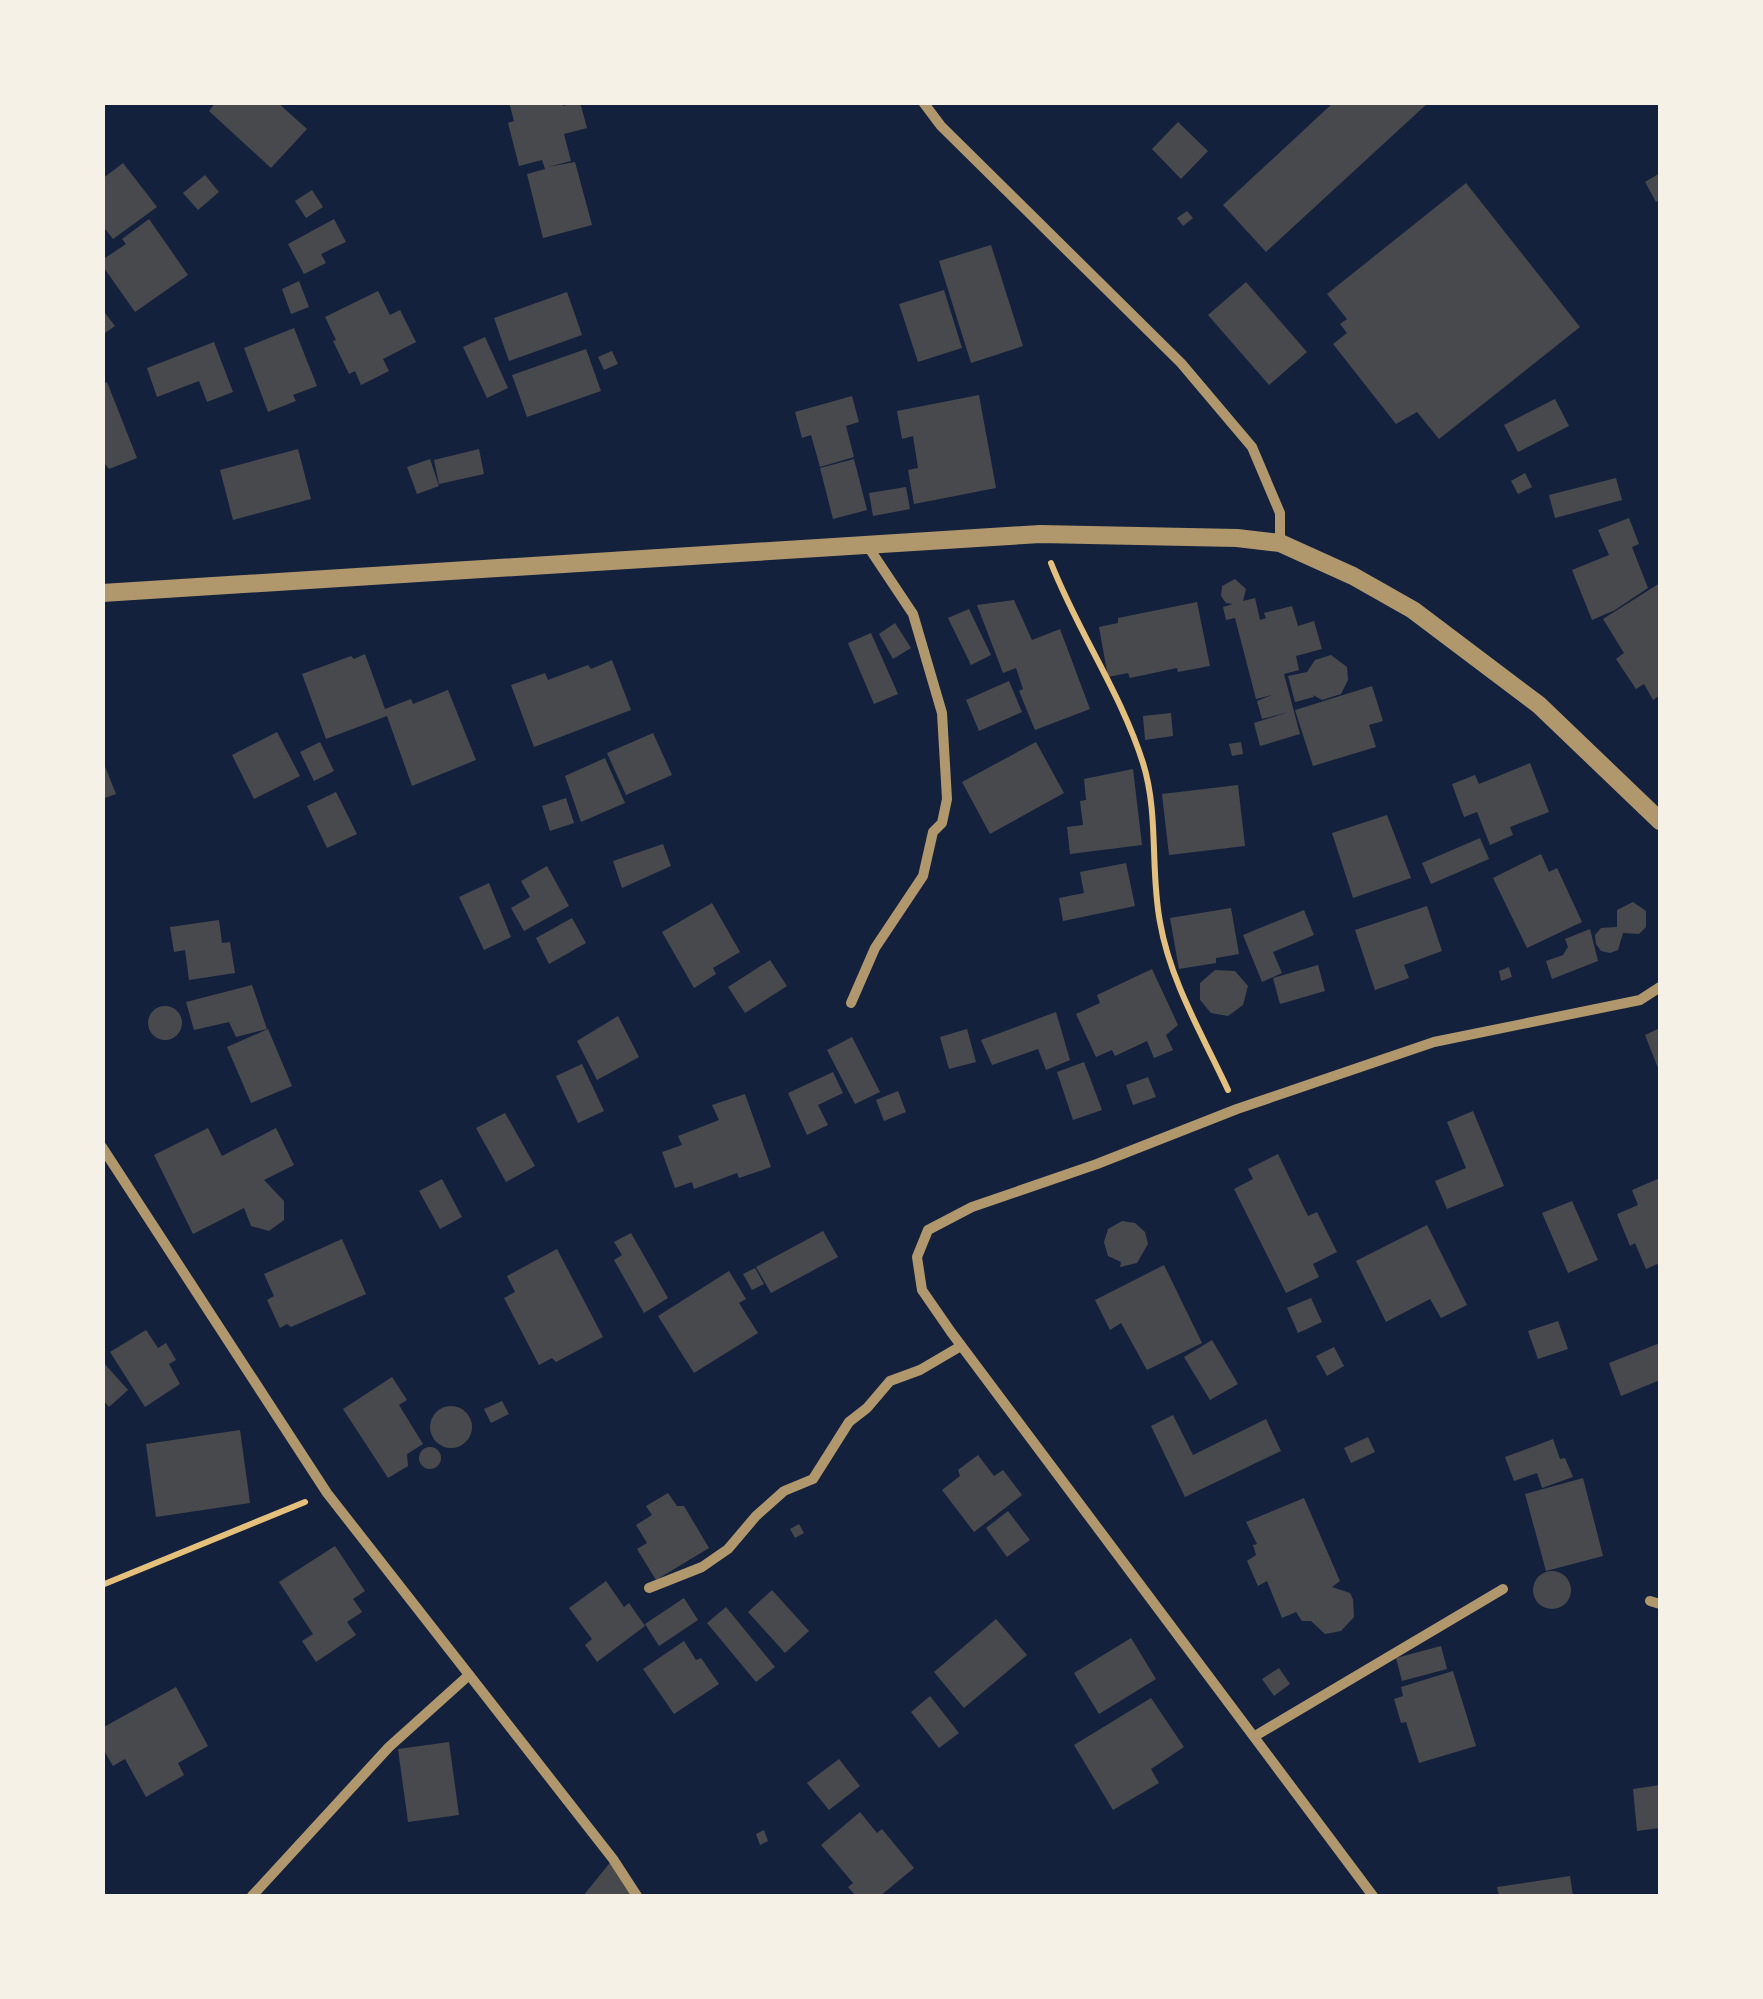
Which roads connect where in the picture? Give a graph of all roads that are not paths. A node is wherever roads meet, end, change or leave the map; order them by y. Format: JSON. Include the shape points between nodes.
{"nodes":[{"id":1,"x":922,"y":102,"type":"edge"},
{"id":2,"x":1280,"y":544,"type":"junction"},
{"id":3,"x":868,"y":545,"type":"junction"},
{"id":4,"x":102,"y":593,"type":"edge"},
{"id":5,"x":1660,"y":820,"type":"edge"},
{"id":6,"x":1660,"y":987,"type":"edge"},
{"id":7,"x":850,"y":1003,"type":"dead end"},
{"id":8,"x":102,"y":1148,"type":"edge"},
{"id":9,"x":961,"y":1346,"type":"junction"},
{"id":10,"x":650,"y":1588,"type":"dead end"},
{"id":11,"x":1502,"y":1589,"type":"dead end"},
{"id":12,"x":469,"y":1675,"type":"junction"},
{"id":13,"x":1255,"y":1736,"type":"junction"},
{"id":14,"x":252,"y":1896,"type":"edge"},
{"id":15,"x":637,"y":1896,"type":"edge"},
{"id":16,"x":1373,"y":1896,"type":"edge"}],
"edges":[{"from":1,"to":2,"type":"street","via":[[1181,364],[1252,447],[1280,513]]},
{"from":2,"to":3,"type":"street","via":[[1040,534]]},
{"from":2,"to":5,"type":"street","via":[[1413,610],[1539,705]]},
{"from":3,"to":4,"type":"street"},
{"from":3,"to":7,"type":"street","via":[[913,614],[942,713],[947,799],[923,876],[875,948]]},
{"from":6,"to":9,"type":"street","via":[[1640,1000],[1434,1042],[972,1207],[928,1230],[917,1258],[922,1290]]},
{"from":8,"to":12,"type":"street","via":[[327,1493]]},
{"from":9,"to":10,"type":"street","via":[[890,1382],[849,1422],[813,1479],[784,1491],[728,1549]]},
{"from":9,"to":13,"type":"street"},
{"from":11,"to":13,"type":"street"},
{"from":12,"to":14,"type":"street","via":[[389,1747]]},
{"from":12,"to":15,"type":"street"},
{"from":13,"to":16,"type":"street"}]}
